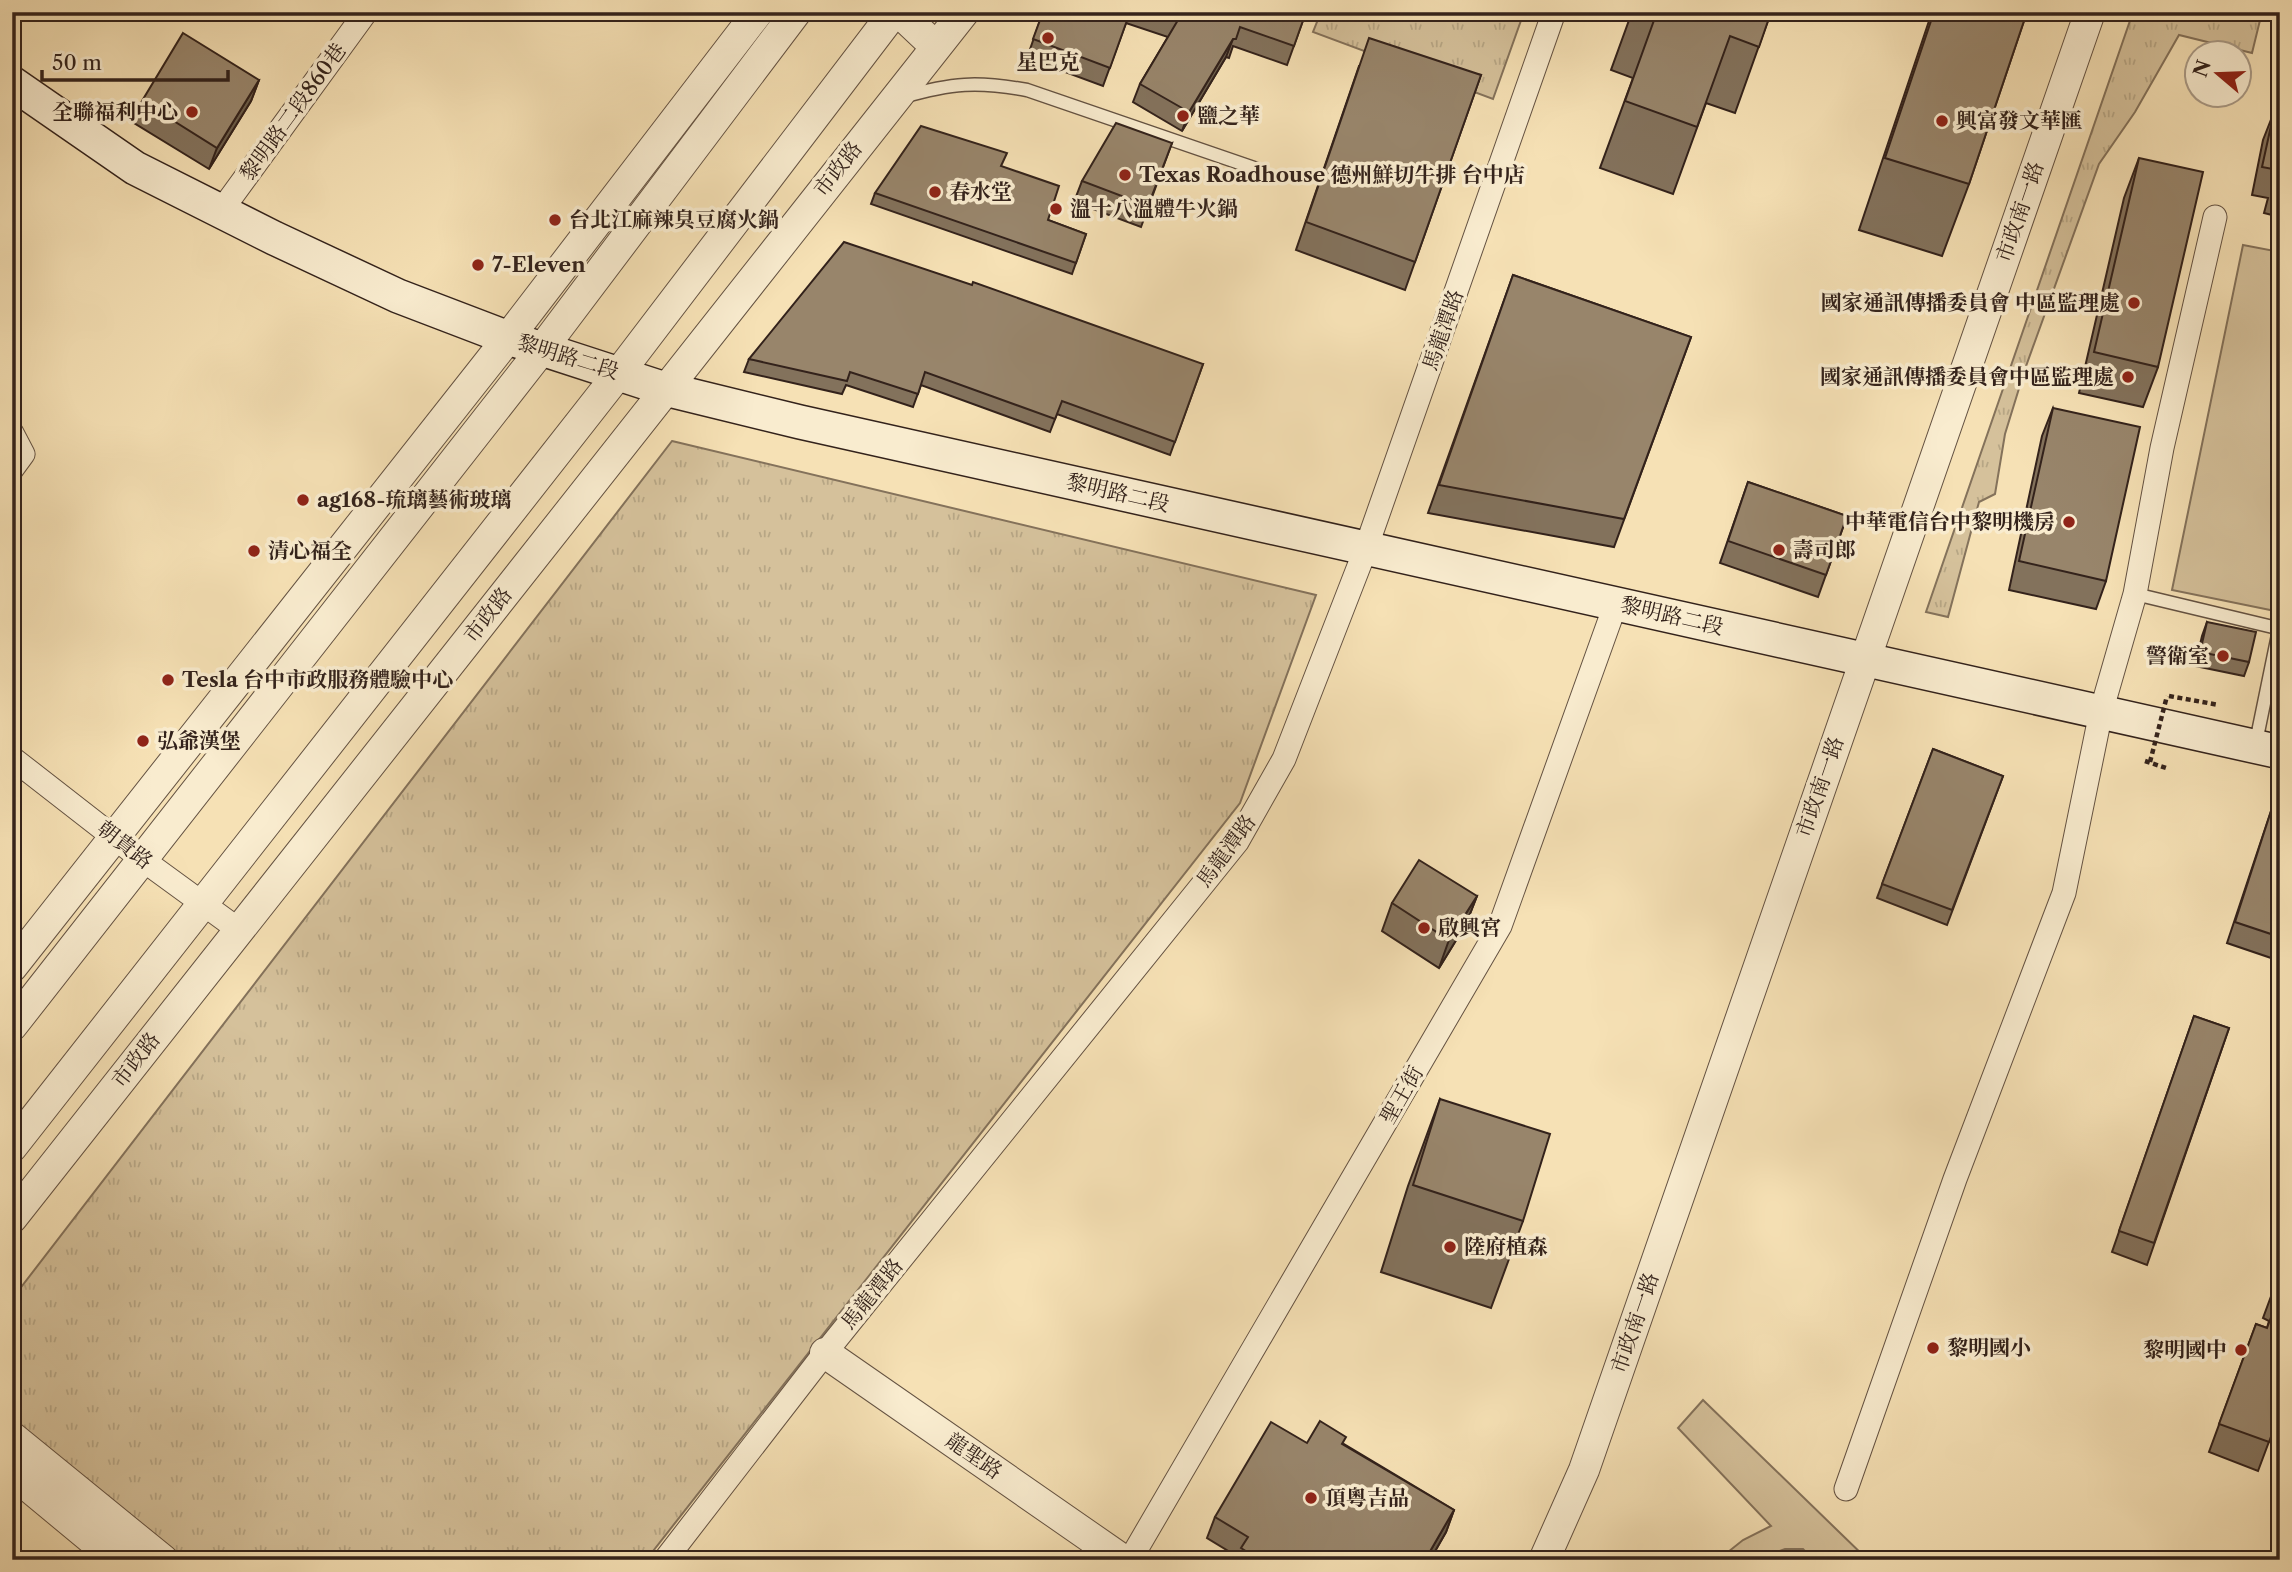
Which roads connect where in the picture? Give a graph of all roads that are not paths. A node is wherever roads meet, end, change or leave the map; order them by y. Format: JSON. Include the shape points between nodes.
{"nodes":[{"id":1,"x":366,"y":12,"type":"edge"},
{"id":2,"x":758,"y":12,"type":"edge"},
{"id":3,"x":796,"y":12,"type":"edge"},
{"id":4,"x":896,"y":12,"type":"edge"},
{"id":5,"x":964,"y":12,"type":"edge"},
{"id":6,"x":1554,"y":12,"type":"edge"},
{"id":7,"x":2090,"y":12,"type":"edge"},
{"id":8,"x":935,"y":46,"type":"junction"},
{"id":9,"x":12,"y":82,"type":"edge"},
{"id":10,"x":892,"y":100,"type":"junction"},
{"id":11,"x":1260,"y":170,"type":"dead end"},
{"id":12,"x":221,"y":211,"type":"junction"},
{"id":13,"x":2216,"y":217,"type":"dead end"},
{"id":14,"x":508,"y":338,"type":"junction"},
{"id":15,"x":542,"y":349,"type":"junction"},
{"id":16,"x":619,"y":373,"type":"junction"},
{"id":17,"x":666,"y":389,"type":"junction"},
{"id":18,"x":12,"y":433,"type":"edge"},
{"id":19,"x":12,"y":469,"type":"edge"},
{"id":20,"x":1366,"y":548,"type":"junction"},
{"id":21,"x":2135,"y":594,"type":"junction"},
{"id":22,"x":1616,"y":603,"type":"junction"},
{"id":23,"x":2278,"y":626,"type":"edge"},
{"id":24,"x":1865,"y":659,"type":"junction"},
{"id":25,"x":2101,"y":712,"type":"junction"},
{"id":26,"x":2268,"y":750,"type":"edge"},
{"id":27,"x":12,"y":758,"type":"edge"},
{"id":28,"x":114,"y":837,"type":"junction"},
{"id":29,"x":143,"y":860,"type":"junction"},
{"id":30,"x":203,"y":904,"type":"junction"},
{"id":31,"x":239,"y":930,"type":"junction"},
{"id":32,"x":12,"y":967,"type":"edge"},
{"id":33,"x":12,"y":1026,"type":"edge"},
{"id":34,"x":12,"y":1147,"type":"edge"},
{"id":35,"x":12,"y":1218,"type":"edge"},
{"id":36,"x":825,"y":1353,"type":"junction"},
{"id":37,"x":12,"y":1437,"type":"edge"},
{"id":38,"x":12,"y":1473,"type":"edge"},
{"id":39,"x":1846,"y":1489,"type":"dead end"},
{"id":40,"x":117,"y":1560,"type":"edge"},
{"id":41,"x":163,"y":1560,"type":"edge"},
{"id":42,"x":665,"y":1560,"type":"edge"},
{"id":43,"x":1124,"y":1560,"type":"edge"},
{"id":44,"x":1130,"y":1560,"type":"edge"},
{"id":45,"x":1544,"y":1560,"type":"edge"}],
"edges":[{"from":1,"to":12,"type":"street","name":"黎明路二段860巷"},
{"from":2,"to":14,"type":"street"},
{"from":3,"to":15,"type":"street"},
{"from":4,"to":8,"type":"street"},
{"from":4,"to":16,"type":"street","name":"市政路"},
{"from":5,"to":8,"type":"street","name":"市政路"},
{"from":6,"to":20,"type":"street","name":"馬龍潭路"},
{"from":7,"to":24,"type":"street","name":"市政南一路"},
{"from":8,"to":10,"type":"street","name":"市政路"},
{"from":9,"to":12,"type":"main road","name":"黎明路二段","via":[[135,168]]},
{"from":10,"to":11,"type":"lane","via":[[946,85],[989,83],[1027,90]]},
{"from":10,"to":17,"type":"street","name":"市政路"},
{"from":12,"to":14,"type":"main road","name":"黎明路二段","via":[[398,296]]},
{"from":13,"to":21,"type":"street","via":[[2162,448]]},
{"from":14,"to":15,"type":"main road","name":"黎明路二段"},
{"from":14,"to":28,"type":"street"},
{"from":15,"to":16,"type":"main road","name":"黎明路二段"},
{"from":15,"to":29,"type":"street"},
{"from":16,"to":17,"type":"main road","name":"黎明路二段"},
{"from":16,"to":30,"type":"street","name":"市政路"},
{"from":17,"to":20,"type":"main road","name":"黎明路二段"},
{"from":17,"to":31,"type":"street","name":"市政路"},
{"from":18,"to":19,"type":"street","via":[[23,454]]},
{"from":20,"to":22,"type":"main road","name":"黎明路二段"},
{"from":20,"to":36,"type":"street","name":"馬龍潭路","via":[[1284,759],[1237,842]]},
{"from":21,"to":23,"type":"lane"},
{"from":21,"to":25,"type":"street"},
{"from":22,"to":24,"type":"main road","name":"黎明路二段"},
{"from":22,"to":44,"type":"street","name":"聖王街","via":[[1500,926]]},
{"from":23,"to":26,"type":"lane"},
{"from":24,"to":25,"type":"main road","name":"黎明路二段"},
{"from":24,"to":45,"type":"street","name":"市政南一路","via":[[1584,1470]]},
{"from":25,"to":26,"type":"main road","name":"黎明路二段"},
{"from":25,"to":39,"type":"street","via":[[2064,892],[1955,1179]]},
{"from":27,"to":28,"type":"street","name":"朝貴路"},
{"from":28,"to":29,"type":"street","name":"朝貴路"},
{"from":28,"to":32,"type":"street"},
{"from":29,"to":30,"type":"street","name":"朝貴路"},
{"from":29,"to":33,"type":"street"},
{"from":30,"to":31,"type":"street","name":"朝貴路"},
{"from":30,"to":34,"type":"street","name":"市政路"},
{"from":31,"to":35,"type":"street","name":"市政路"},
{"from":36,"to":42,"type":"street","name":"馬龍潭路"},
{"from":36,"to":43,"type":"street","name":"龍聖路"},
{"from":37,"to":41,"type":"street"},
{"from":38,"to":40,"type":"street"}]}
